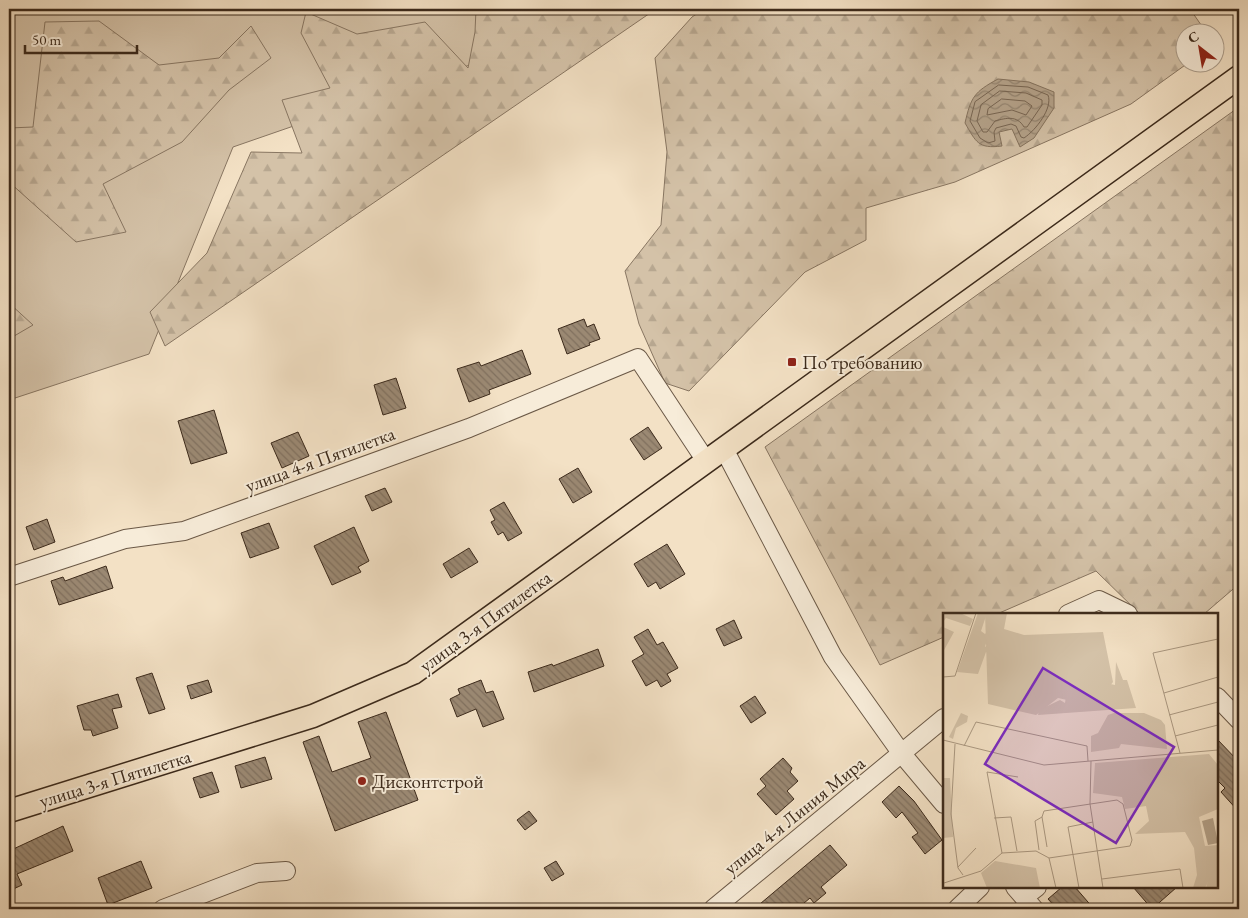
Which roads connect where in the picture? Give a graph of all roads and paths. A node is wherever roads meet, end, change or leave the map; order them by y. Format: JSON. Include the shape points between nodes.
{"nodes":[{"id":1,"x":1239,"y":78,"type":"edge"},
{"id":2,"x":715,"y":455,"type":"junction"},
{"id":3,"x":9,"y":577,"type":"edge"},
{"id":4,"x":1070,"y":613,"type":"edge"},
{"id":5,"x":1126,"y":613,"type":"edge"},
{"id":6,"x":1218,"y":698,"type":"edge"},
{"id":7,"x":943,"y":719,"type":"edge"},
{"id":8,"x":1239,"y":720,"type":"edge"},
{"id":9,"x":902,"y":754,"type":"junction"},
{"id":10,"x":943,"y":803,"type":"edge"},
{"id":11,"x":9,"y":811,"type":"edge"},
{"id":12,"x":286,"y":871,"type":"dead end"},
{"id":13,"x":979,"y":888,"type":"edge"},
{"id":14,"x":163,"y":909,"type":"edge"},
{"id":15,"x":713,"y":909,"type":"edge"},
{"id":16,"x":957,"y":909,"type":"edge"}],
"edges":[{"from":1,"to":2,"type":"main road","name":"улица 3-я Пятилетка"},
{"from":2,"to":3,"type":"street","name":"улица 4-я Пятилетка","via":[[638,358],[468,428],[184,531],[125,539]]},
{"from":2,"to":9,"type":"street","via":[[832,657]]},
{"from":2,"to":11,"type":"main road","name":"улица 3-я Пятилетка","via":[[413,673],[312,716]]},
{"from":4,"to":5,"type":"street","via":[[1099,600]]},
{"from":6,"to":8,"type":"street"},
{"from":7,"to":9,"type":"street","name":"улица 4-я Линия Мира"},
{"from":9,"to":10,"type":"street"},
{"from":9,"to":15,"type":"street","name":"улица 4-я Линия Мира"},
{"from":12,"to":14,"type":"street","via":[[257,873]]},
{"from":13,"to":16,"type":"street"}]}
